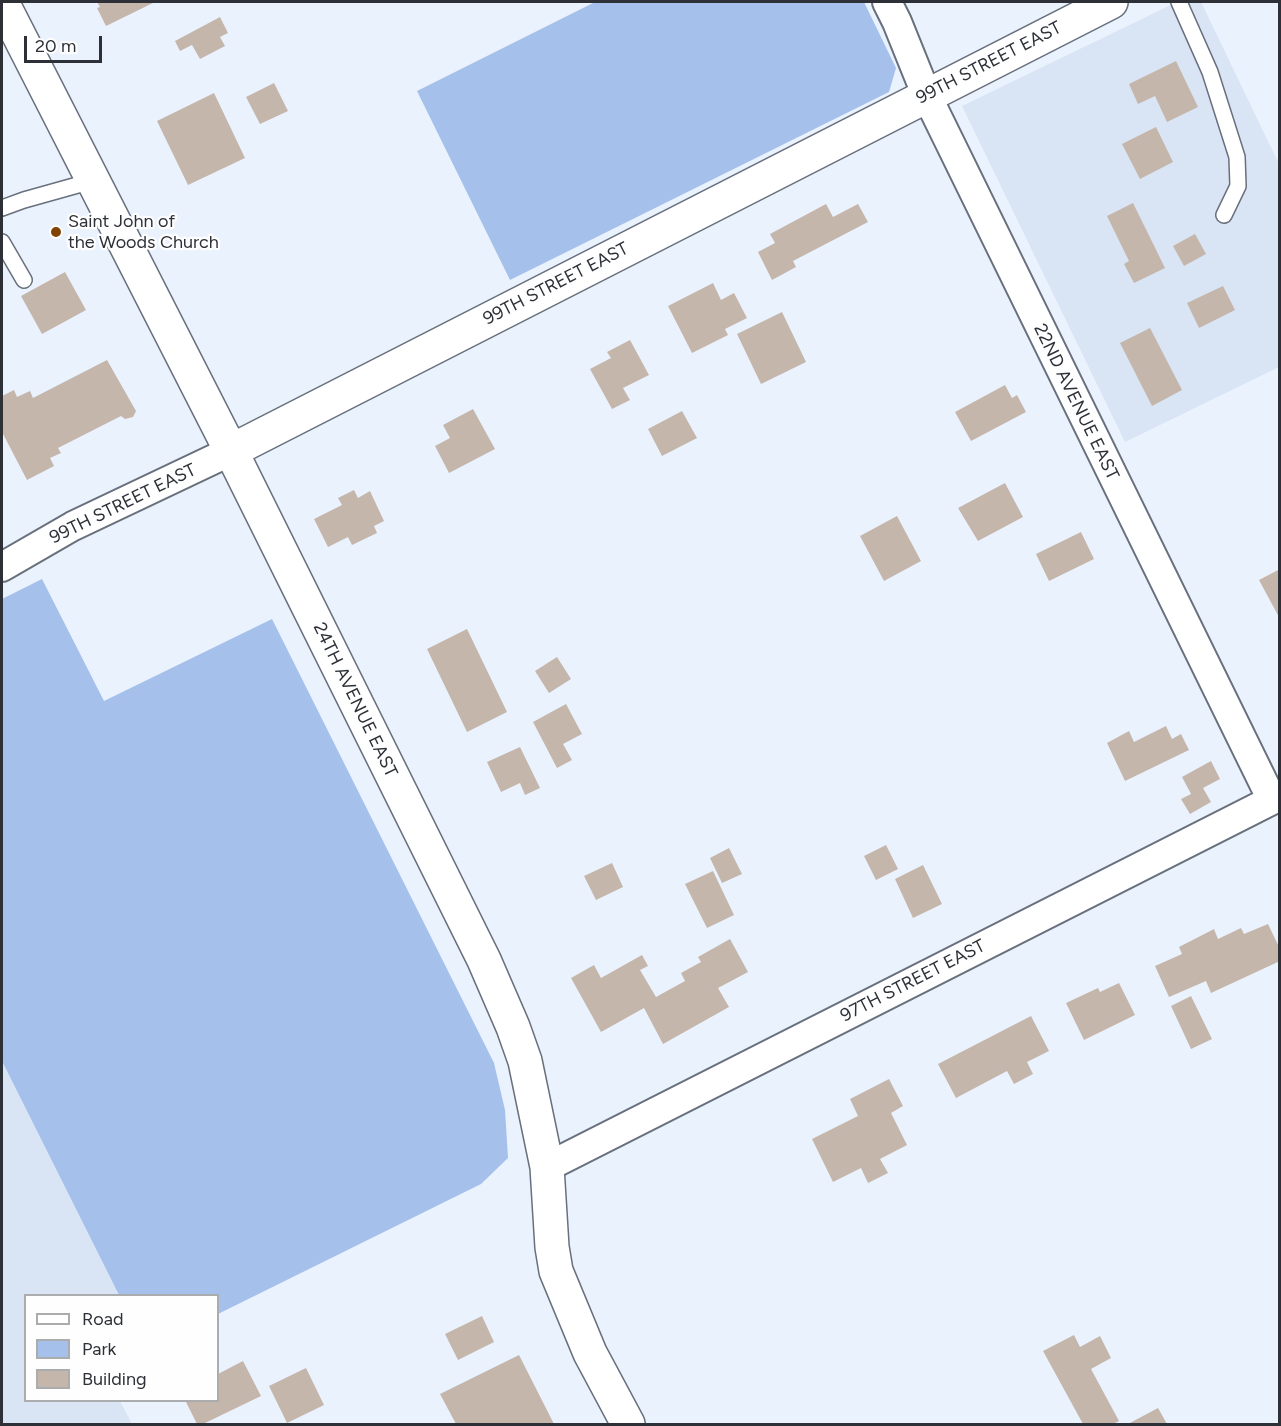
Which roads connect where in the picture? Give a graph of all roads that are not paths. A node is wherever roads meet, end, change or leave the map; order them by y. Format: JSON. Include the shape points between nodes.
{"nodes":[{"id":1,"x":2,"y":2,"type":"edge"},
{"id":2,"x":887,"y":2,"type":"edge"},
{"id":3,"x":1111,"y":2,"type":"edge"},
{"id":4,"x":1179,"y":2,"type":"edge"},
{"id":5,"x":926,"y":94,"type":"junction"},
{"id":6,"x":92,"y":181,"type":"junction"},
{"id":7,"x":2,"y":208,"type":"edge"},
{"id":8,"x":1224,"y":215,"type":"dead end"},
{"id":9,"x":2,"y":242,"type":"edge"},
{"id":10,"x":24,"y":280,"type":"dead end"},
{"id":11,"x":231,"y":451,"type":"junction"},
{"id":12,"x":2,"y":567,"type":"edge"},
{"id":13,"x":1276,"y":798,"type":"edge"},
{"id":14,"x":547,"y":1167,"type":"junction"},
{"id":15,"x":628,"y":1425,"type":"edge"}],
"edges":[{"from":1,"to":6,"type":"street","name":"24TH AVENUE EAST"},
{"from":2,"to":5,"type":"street","name":"22ND AVENUE EAST"},
{"from":3,"to":5,"type":"street","name":"99TH STREET EAST"},
{"from":4,"to":8,"type":"lane","via":[[1210,72],[1237,157],[1238,186]]},
{"from":5,"to":11,"type":"street","name":"99TH STREET EAST"},
{"from":5,"to":13,"type":"street","name":"22ND AVENUE EAST"},
{"from":6,"to":7,"type":"lane"},
{"from":6,"to":11,"type":"street","name":"24TH AVENUE EAST"},
{"from":9,"to":10,"type":"lane"},
{"from":11,"to":12,"type":"street","name":"99TH STREET EAST","via":[[73,526]]},
{"from":11,"to":14,"type":"street","name":"24TH AVENUE EAST","via":[[513,1027],[525,1061]]},
{"from":13,"to":14,"type":"street","name":"97TH STREET EAST"},
{"from":14,"to":15,"type":"street","name":"24TH AVENUE EAST","via":[[556,1271],[590,1353]]}]}
